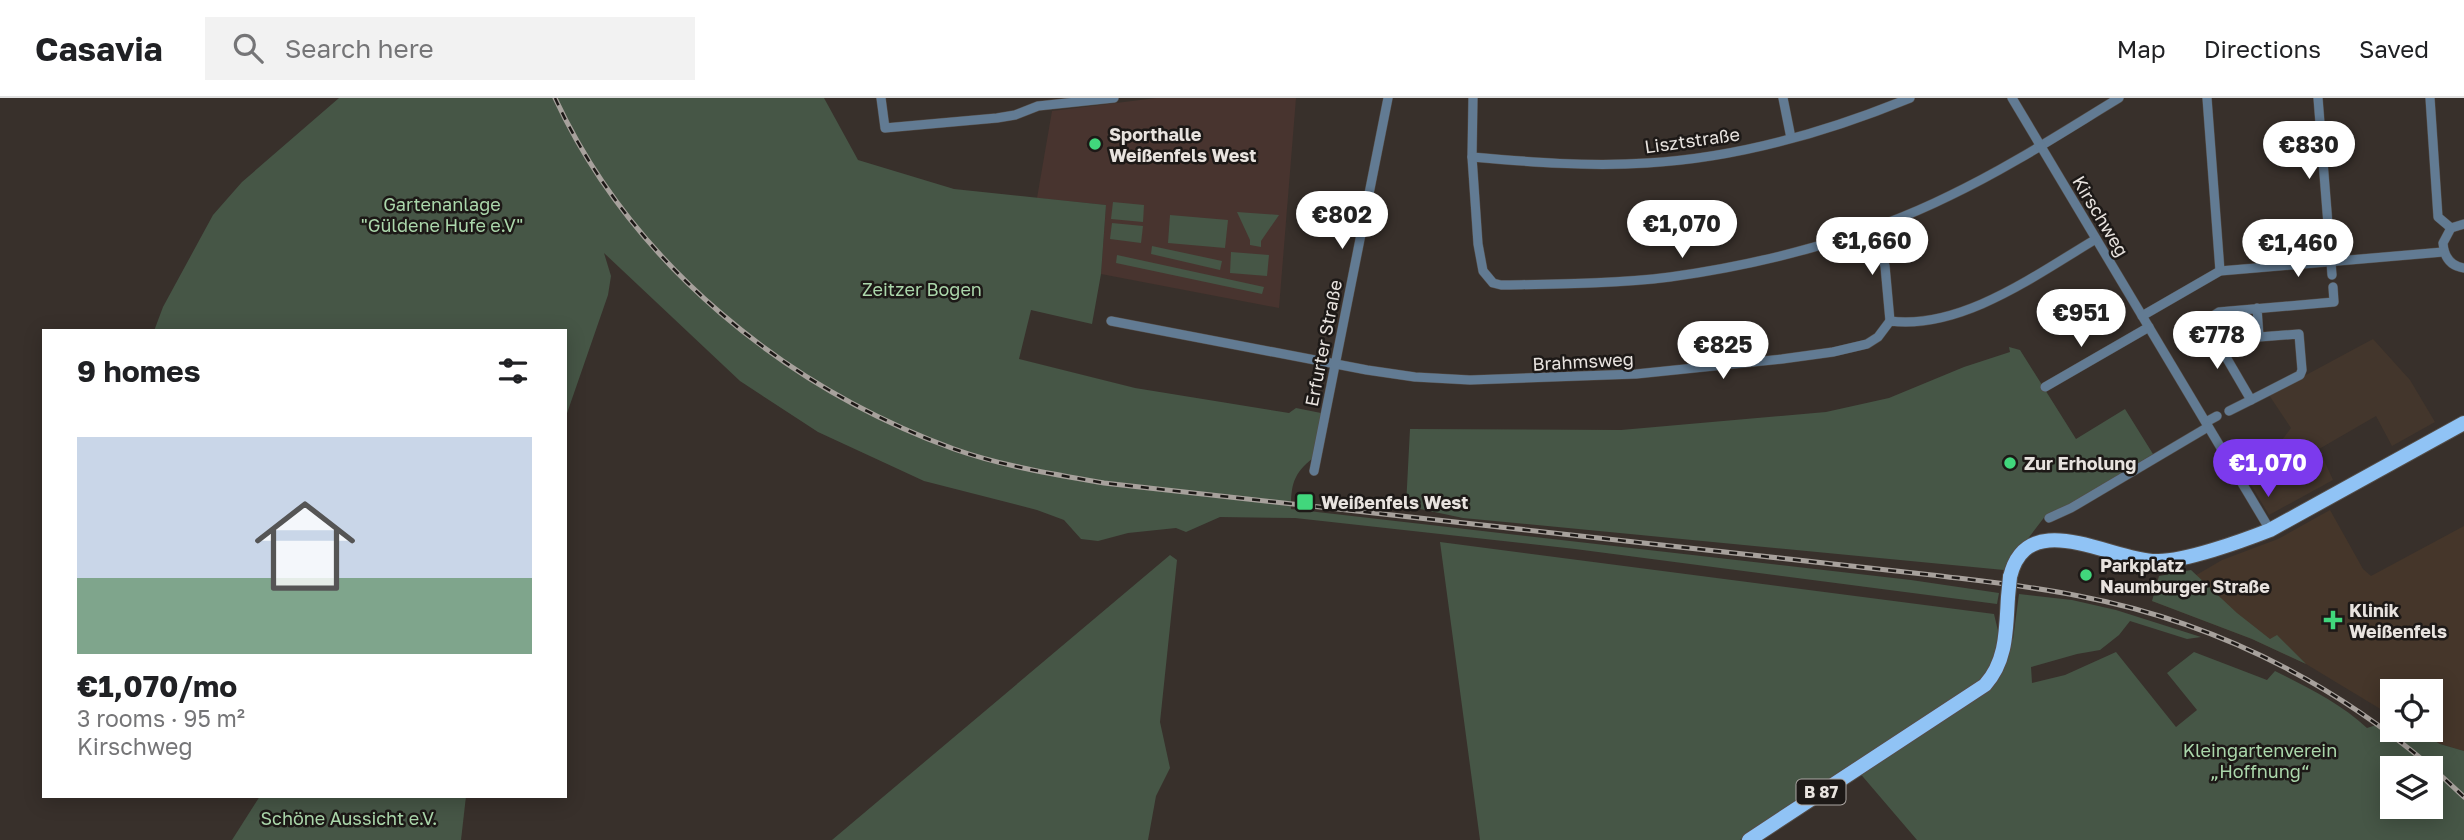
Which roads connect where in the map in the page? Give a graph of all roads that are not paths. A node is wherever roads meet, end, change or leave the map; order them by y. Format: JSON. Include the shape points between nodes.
{"nodes":[{"id":1,"x":881,"y":98,"type":"edge"},
{"id":2,"x":1114,"y":98,"type":"edge"},
{"id":3,"x":1388,"y":98,"type":"edge"},
{"id":4,"x":1472,"y":98,"type":"edge"},
{"id":5,"x":1783,"y":98,"type":"edge"},
{"id":6,"x":1910,"y":98,"type":"edge"},
{"id":7,"x":2012,"y":98,"type":"edge"},
{"id":8,"x":2119,"y":98,"type":"edge"},
{"id":9,"x":2207,"y":98,"type":"edge"},
{"id":10,"x":2318,"y":98,"type":"edge"},
{"id":11,"x":2430,"y":98,"type":"edge"},
{"id":12,"x":1791,"y":138,"type":"junction"},
{"id":13,"x":2041,"y":145,"type":"junction"},
{"id":14,"x":1472,"y":157,"type":"junction"},
{"id":15,"x":2464,"y":224,"type":"edge"},
{"id":16,"x":2451,"y":228,"type":"junction"},
{"id":17,"x":1873,"y":229,"type":"junction"},
{"id":18,"x":2096,"y":239,"type":"junction"},
{"id":19,"x":2443,"y":251,"type":"junction"},
{"id":20,"x":2331,"y":261,"type":"junction"},
{"id":21,"x":2464,"y":268,"type":"edge"},
{"id":22,"x":2220,"y":271,"type":"junction"},
{"id":23,"x":2332,"y":275,"type":"dead end"},
{"id":24,"x":2333,"y":287,"type":"dead end"},
{"id":25,"x":2258,"y":309,"type":"junction"},
{"id":26,"x":2142,"y":316,"type":"junction"},
{"id":27,"x":1111,"y":321,"type":"dead end"},
{"id":28,"x":1890,"y":321,"type":"junction"},
{"id":29,"x":2149,"y":327,"type":"junction"},
{"id":30,"x":1335,"y":362,"type":"junction"},
{"id":31,"x":2045,"y":387,"type":"dead end"},
{"id":32,"x":2250,"y":400,"type":"junction"},
{"id":33,"x":2228,"y":411,"type":"dead end"},
{"id":34,"x":2217,"y":416,"type":"dead end"},
{"id":35,"x":2464,"y":422,"type":"edge"},
{"id":36,"x":2207,"y":424,"type":"junction"},
{"id":37,"x":1314,"y":471,"type":"dead end"},
{"id":38,"x":2049,"y":518,"type":"dead end"},
{"id":39,"x":2270,"y":530,"type":"junction"},
{"id":40,"x":1749,"y":840,"type":"edge"}],
"edges":[{"from":1,"to":2,"type":"street","via":[[884,128],[997,118],[1038,106]]},
{"from":3,"to":30,"type":"street","name":"Erfurter Straße"},
{"from":4,"to":14,"type":"street"},
{"from":5,"to":12,"type":"street"},
{"from":6,"to":12,"type":"street","name":"Lisztstraße"},
{"from":7,"to":13,"type":"street","name":"Kirschweg"},
{"from":8,"to":13,"type":"street"},
{"from":9,"to":22,"type":"street"},
{"from":10,"to":20,"type":"street"},
{"from":11,"to":16,"type":"street","via":[[2438,217]]},
{"from":12,"to":14,"type":"street","name":"Lisztstraße","via":[[1648,163]]},
{"from":13,"to":17,"type":"street","via":[[1950,196]]},
{"from":13,"to":18,"type":"street","name":"Kirschweg"},
{"from":14,"to":17,"type":"street","via":[[1481,263],[1488,278],[1501,285],[1597,284],[1671,277],[1758,260]]},
{"from":15,"to":16,"type":"street"},
{"from":16,"to":19,"type":"street"},
{"from":17,"to":28,"type":"street","via":[[1885,266]]},
{"from":18,"to":26,"type":"street","name":"Kirschweg"},
{"from":18,"to":28,"type":"street","via":[[1972,308],[1927,321]]},
{"from":19,"to":20,"type":"street"},
{"from":19,"to":21,"type":"street","via":[[2453,265]]},
{"from":20,"to":22,"type":"street"},
{"from":20,"to":23,"type":"street"},
{"from":22,"to":26,"type":"street"},
{"from":24,"to":25,"type":"street","via":[[2334,302]]},
{"from":25,"to":32,"type":"street","via":[[2219,312],[2205,321]]},
{"from":25,"to":32,"type":"street","via":[[2259,337],[2299,334],[2302,370]]},
{"from":26,"to":29,"type":"street","name":"Kirschweg"},
{"from":27,"to":30,"type":"street","name":"Brahmsweg"},
{"from":28,"to":30,"type":"street","name":"Brahmsweg","via":[[1874,341],[1833,352],[1636,374],[1470,380],[1415,377]]},
{"from":29,"to":31,"type":"street"},
{"from":29,"to":36,"type":"street","name":"Kirschweg"},
{"from":30,"to":37,"type":"street","name":"Erfurter Straße"},
{"from":32,"to":33,"type":"street"},
{"from":34,"to":36,"type":"street"},
{"from":35,"to":39,"type":"main road","number":"B 87"},
{"from":36,"to":38,"type":"street"},
{"from":36,"to":39,"type":"street","name":"Kirschweg"},
{"from":39,"to":40,"type":"main road","number":"B 87","bridge":true,"via":[[2177,559],[2156,561],[2069,540],[2046,540],[2032,546],[2020,556],[2010,577],[2002,656],[1984,685]]}]}
